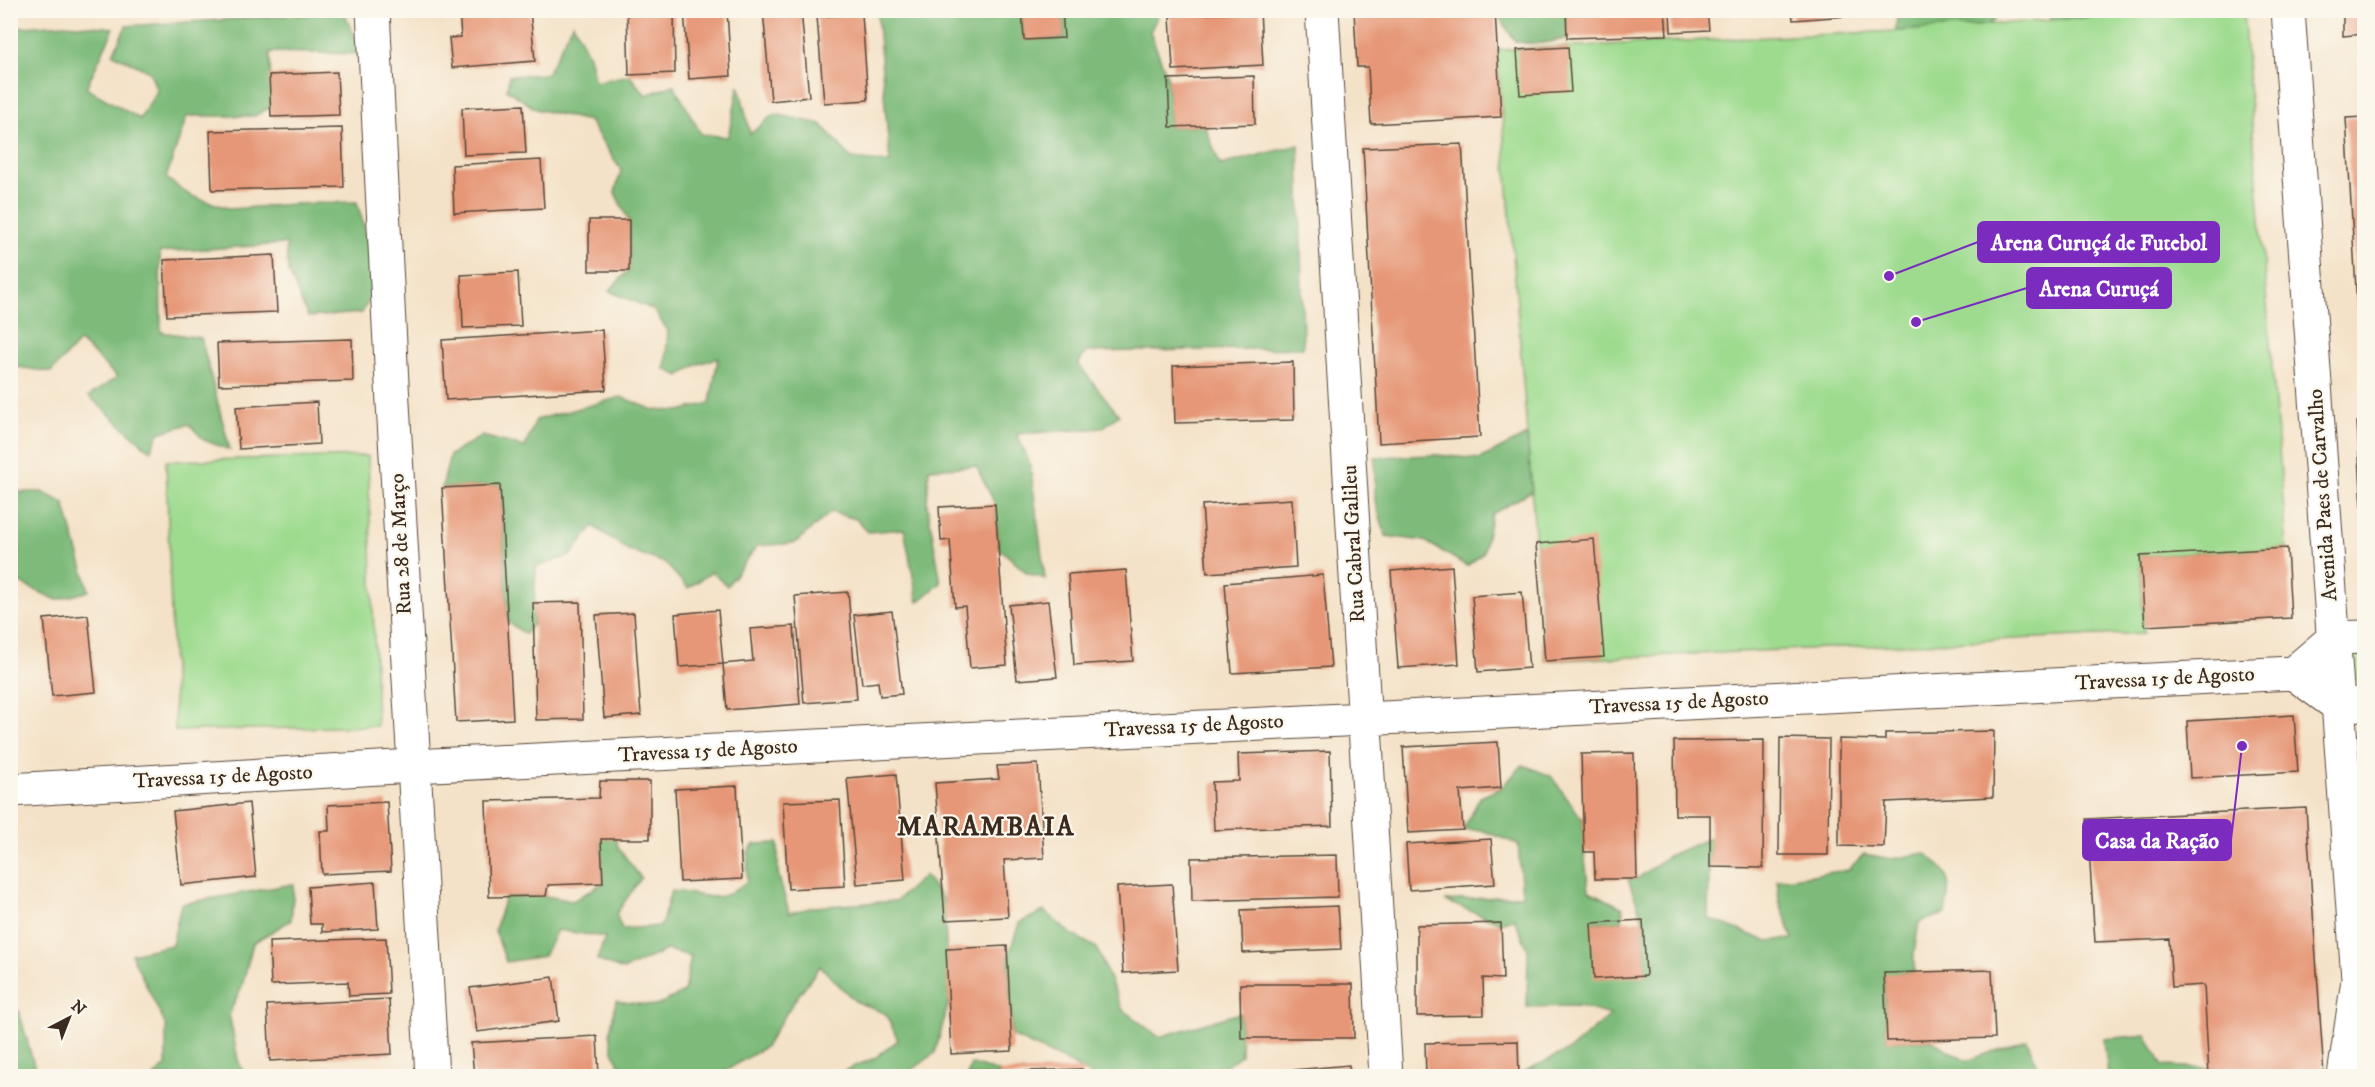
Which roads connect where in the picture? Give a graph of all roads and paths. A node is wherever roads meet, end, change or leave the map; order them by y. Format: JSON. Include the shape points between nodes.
{"nodes":[{"id":1,"x":373,"y":10,"type":"edge"},
{"id":2,"x":1322,"y":10,"type":"edge"},
{"id":3,"x":2288,"y":10,"type":"edge"},
{"id":4,"x":2349,"y":638,"type":"edge"},
{"id":5,"x":2293,"y":673,"type":"junction"},
{"id":6,"x":2351,"y":704,"type":"edge"},
{"id":7,"x":1364,"y":718,"type":"junction"},
{"id":8,"x":413,"y":766,"type":"junction"},
{"id":9,"x":10,"y":790,"type":"edge"},
{"id":10,"x":2361,"y":991,"type":"edge"},
{"id":11,"x":432,"y":1077,"type":"edge"},
{"id":12,"x":1386,"y":1077,"type":"edge"},
{"id":13,"x":2344,"y":1077,"type":"edge"}],
"edges":[{"from":1,"to":8,"type":"street","name":"Rua 28 de Março"},
{"from":2,"to":7,"type":"street","name":"Rua Cabral Galileu"},
{"from":3,"to":4,"type":"street","name":"Avenida Paes de Carvalho"},
{"from":4,"to":5,"type":"street"},
{"from":4,"to":6,"type":"street","name":"Avenida Paes de Carvalho"},
{"from":5,"to":6,"type":"street"},
{"from":5,"to":7,"type":"street","name":"Travessa 15 de Agosto"},
{"from":6,"to":10,"type":"street","name":"Avenida Paes de Carvalho"},
{"from":7,"to":8,"type":"street","name":"Travessa 15 de Agosto"},
{"from":7,"to":12,"type":"street","name":"Rua Cabral Galileu"},
{"from":8,"to":9,"type":"street","name":"Travessa 15 de Agosto"},
{"from":8,"to":11,"type":"street","name":"Rua 28 de Março"},
{"from":10,"to":13,"type":"street","name":"Avenida Paes de Carvalho"}]}
